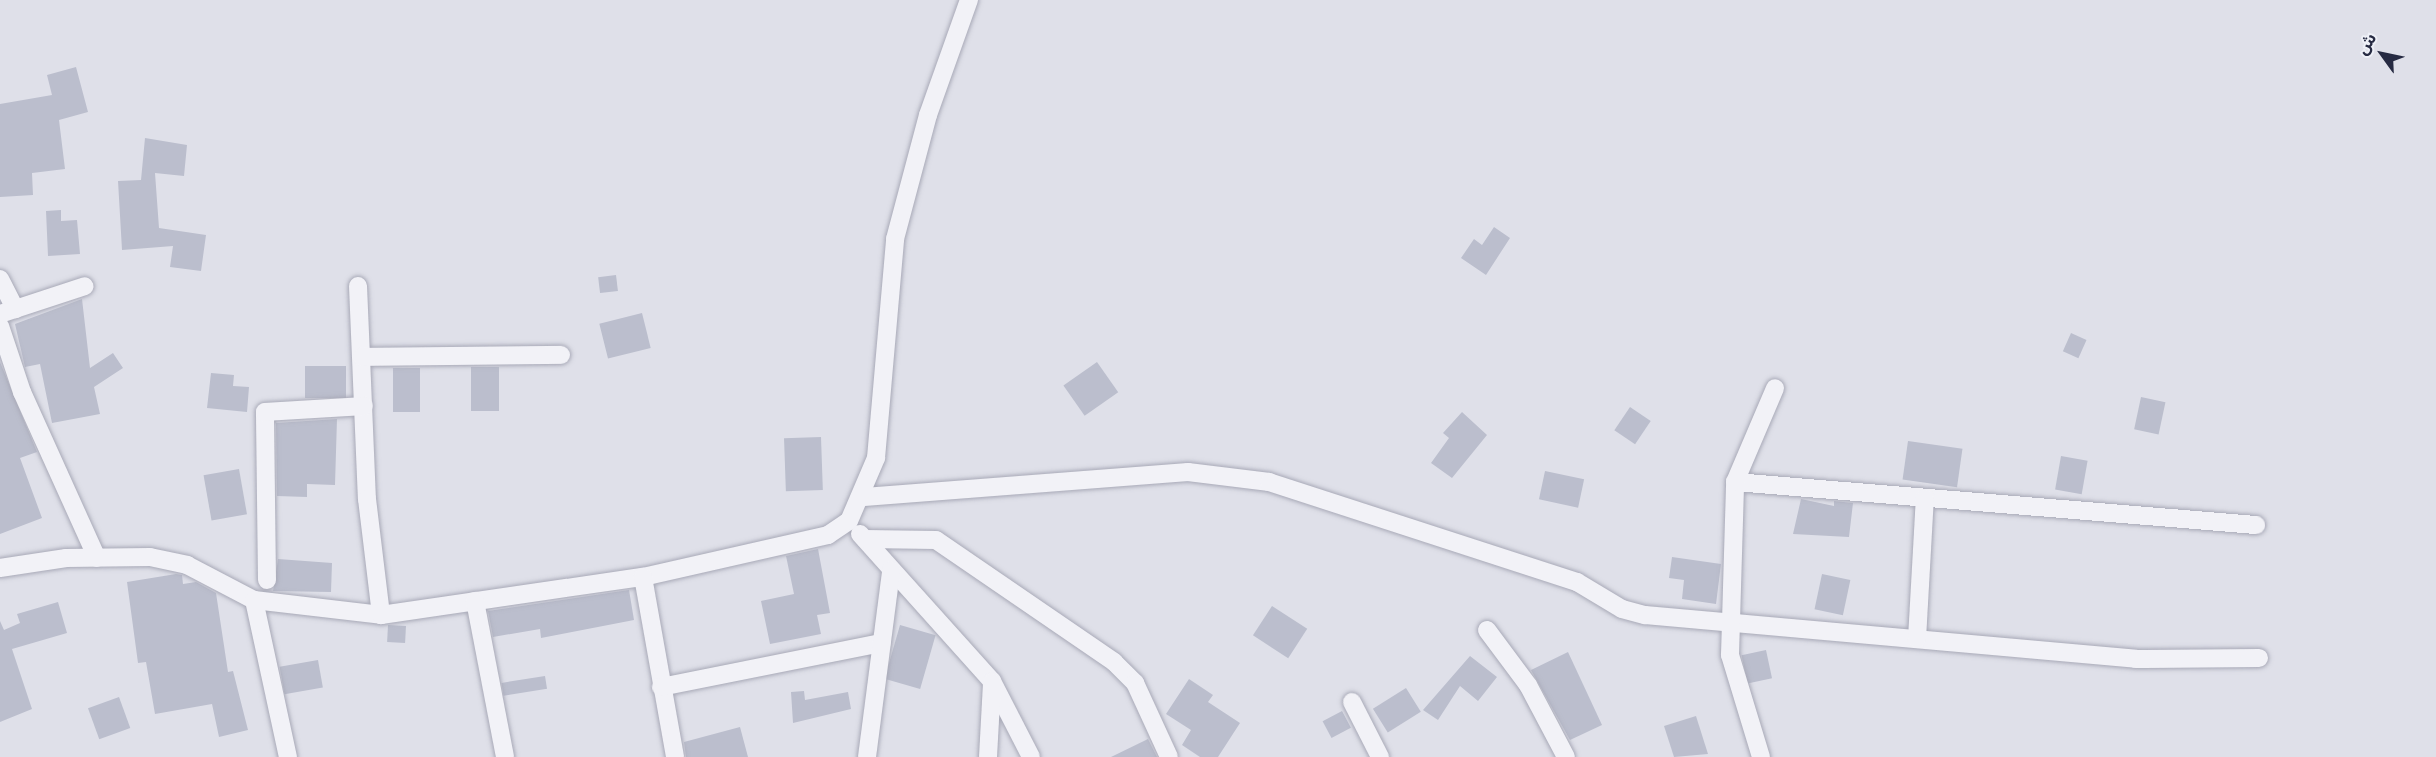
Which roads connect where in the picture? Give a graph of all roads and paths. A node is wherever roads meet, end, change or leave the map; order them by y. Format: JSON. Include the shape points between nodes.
{"nodes":[{"id":1,"x":969,"y":0,"type":"edge"},
{"id":2,"x":0,"y":279,"type":"edge"},
{"id":3,"x":85,"y":286,"type":"dead end"},
{"id":4,"x":358,"y":286,"type":"dead end"},
{"id":5,"x":8,"y":311,"type":"edge"},
{"id":6,"x":0,"y":326,"type":"edge"},
{"id":7,"x":561,"y":355,"type":"dead end"},
{"id":8,"x":362,"y":357,"type":"junction"},
{"id":9,"x":1775,"y":388,"type":"dead end"},
{"id":10,"x":364,"y":406,"type":"junction"},
{"id":11,"x":1736,"y":482,"type":"junction"},
{"id":12,"x":864,"y":497,"type":"junction"},
{"id":13,"x":1925,"y":498,"type":"junction"},
{"id":14,"x":849,"y":521,"type":"junction"},
{"id":15,"x":2256,"y":525,"type":"dead end"},
{"id":16,"x":865,"y":539,"type":"junction"},
{"id":17,"x":97,"y":558,"type":"junction"},
{"id":18,"x":0,"y":568,"type":"edge"},
{"id":19,"x":891,"y":571,"type":"junction"},
{"id":20,"x":643,"y":577,"type":"junction"},
{"id":21,"x":267,"y":580,"type":"dead end"},
{"id":22,"x":254,"y":600,"type":"junction"},
{"id":23,"x":476,"y":601,"type":"junction"},
{"id":24,"x":381,"y":615,"type":"junction"},
{"id":25,"x":1734,"y":621,"type":"junction"},
{"id":26,"x":1487,"y":630,"type":"dead end"},
{"id":27,"x":1917,"y":639,"type":"junction"},
{"id":28,"x":882,"y":643,"type":"junction"},
{"id":29,"x":2259,"y":658,"type":"dead end"},
{"id":30,"x":992,"y":681,"type":"junction"},
{"id":31,"x":661,"y":687,"type":"junction"},
{"id":32,"x":1352,"y":702,"type":"dead end"},
{"id":33,"x":288,"y":757,"type":"edge"},
{"id":34,"x":505,"y":757,"type":"edge"},
{"id":35,"x":675,"y":757,"type":"edge"},
{"id":36,"x":867,"y":757,"type":"edge"},
{"id":37,"x":988,"y":757,"type":"edge"},
{"id":38,"x":1030,"y":757,"type":"edge"},
{"id":39,"x":1169,"y":757,"type":"edge"},
{"id":40,"x":1380,"y":757,"type":"edge"},
{"id":41,"x":1566,"y":757,"type":"edge"},
{"id":42,"x":1761,"y":757,"type":"edge"}],
"edges":[{"from":1,"to":12,"type":"street","via":[[928,115],[895,239],[876,458]]},
{"from":2,"to":5,"type":"street"},
{"from":3,"to":5,"type":"street"},
{"from":4,"to":8,"type":"street"},
{"from":6,"to":17,"type":"street","via":[[22,392]]},
{"from":7,"to":8,"type":"street"},
{"from":8,"to":10,"type":"street"},
{"from":9,"to":11,"type":"street","via":[[1752,431]]},
{"from":10,"to":21,"type":"street","via":[[265,412]]},
{"from":10,"to":24,"type":"street","via":[[367,499]]},
{"from":11,"to":13,"type":"street"},
{"from":11,"to":25,"type":"street"},
{"from":12,"to":14,"type":"street"},
{"from":12,"to":25,"type":"street","via":[[1188,472],[1269,482],[1577,582],[1622,609]]},
{"from":13,"to":15,"type":"street"},
{"from":13,"to":27,"type":"street"},
{"from":14,"to":16,"type":"street"},
{"from":14,"to":20,"type":"street","via":[[828,535]]},
{"from":16,"to":19,"type":"street"},
{"from":16,"to":39,"type":"street","via":[[936,540],[1114,662],[1135,683]]},
{"from":17,"to":18,"type":"street"},
{"from":17,"to":22,"type":"street","via":[[150,557],[187,565]]},
{"from":19,"to":28,"type":"street"},
{"from":19,"to":30,"type":"street"},
{"from":20,"to":23,"type":"street"},
{"from":20,"to":31,"type":"street"},
{"from":22,"to":24,"type":"street"},
{"from":22,"to":33,"type":"street"},
{"from":23,"to":24,"type":"street"},
{"from":23,"to":34,"type":"street"},
{"from":25,"to":27,"type":"street"},
{"from":25,"to":42,"type":"street","via":[[1732,673]]},
{"from":26,"to":41,"type":"street","via":[[1528,686]]},
{"from":27,"to":29,"type":"street","via":[[2136,659]]},
{"from":28,"to":31,"type":"street"},
{"from":28,"to":36,"type":"street"},
{"from":30,"to":37,"type":"street"},
{"from":30,"to":38,"type":"street"},
{"from":31,"to":35,"type":"street"},
{"from":32,"to":40,"type":"street"}]}
